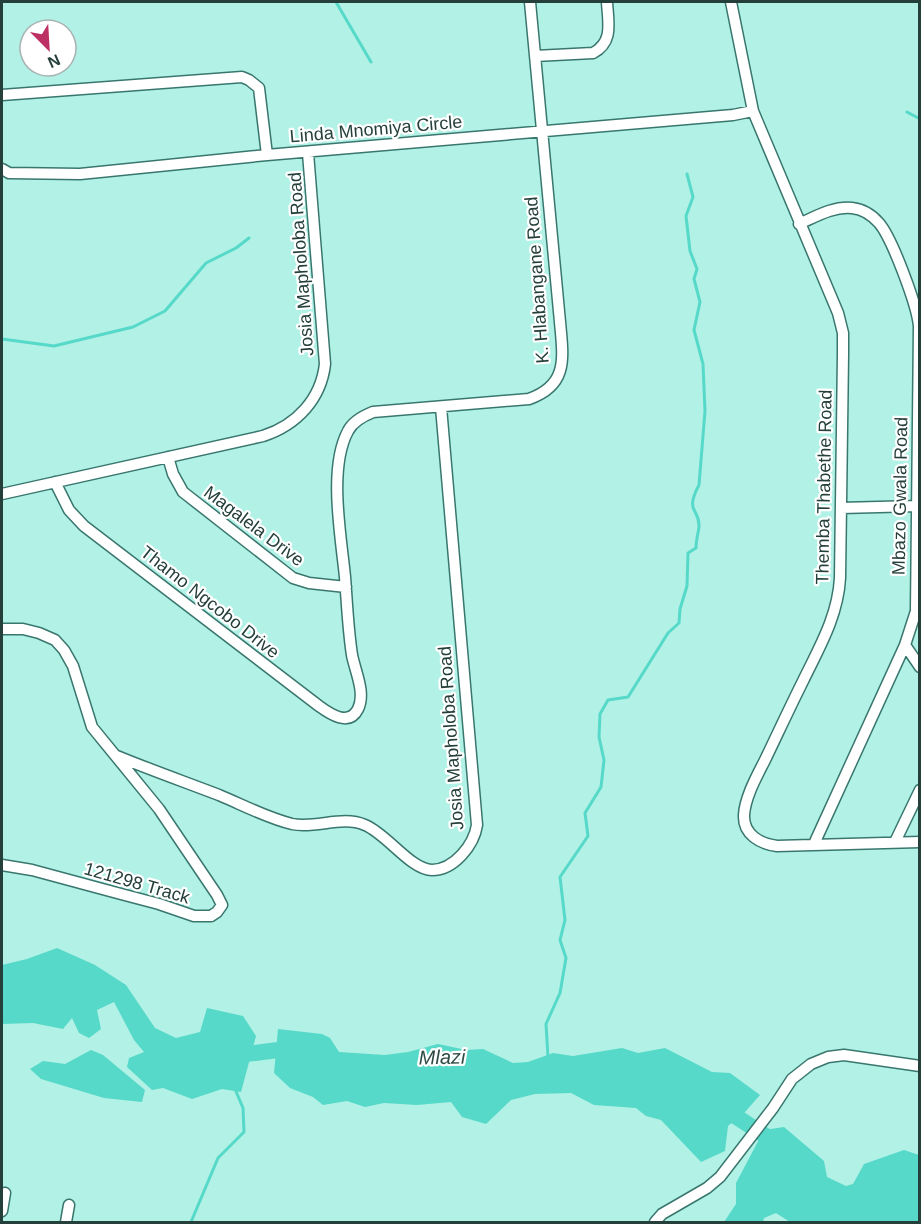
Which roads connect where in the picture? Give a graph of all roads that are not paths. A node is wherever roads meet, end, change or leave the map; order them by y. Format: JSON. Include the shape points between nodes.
{"nodes":[{"id":1,"x":530,"y":2,"type":"edge"},
{"id":2,"x":607,"y":2,"type":"edge"},
{"id":3,"x":731,"y":2,"type":"edge"},
{"id":4,"x":535,"y":56,"type":"junction"},
{"id":5,"x":2,"y":95,"type":"edge"},
{"id":6,"x":753,"y":111,"type":"junction"},
{"id":7,"x":542,"y":131,"type":"junction"},
{"id":8,"x":308,"y":153,"type":"junction"},
{"id":9,"x":267,"y":155,"type":"junction"},
{"id":10,"x":2,"y":169,"type":"edge"},
{"id":11,"x":799,"y":224,"type":"junction"},
{"id":12,"x":441,"y":407,"type":"junction"},
{"id":13,"x":168,"y":457,"type":"junction"},
{"id":14,"x":55,"y":482,"type":"junction"},
{"id":15,"x":2,"y":494,"type":"edge"},
{"id":16,"x":916,"y":506,"type":"junction"},
{"id":17,"x":841,"y":508,"type":"junction"},
{"id":18,"x":346,"y":587,"type":"junction"},
{"id":19,"x":2,"y":629,"type":"edge"},
{"id":20,"x":905,"y":645,"type":"junction"},
{"id":21,"x":920,"y":667,"type":"edge"},
{"id":22,"x":359,"y":706,"type":"joint"},
{"id":23,"x":117,"y":756,"type":"junction"},
{"id":24,"x":920,"y":790,"type":"edge"},
{"id":25,"x":895,"y":842,"type":"junction"},
{"id":26,"x":920,"y":842,"type":"edge"},
{"id":27,"x":814,"y":844,"type":"junction"},
{"id":28,"x":2,"y":865,"type":"edge"},
{"id":29,"x":920,"y":1066,"type":"edge"},
{"id":30,"x":5,"y":1193,"type":"dead end"},
{"id":31,"x":69,"y":1205,"type":"dead end"},
{"id":32,"x":2,"y":1211,"type":"edge"},
{"id":33,"x":66,"y":1222,"type":"edge"},
{"id":34,"x":655,"y":1222,"type":"edge"}],
"edges":[{"from":1,"to":4,"type":"street","name":"K. Hlabangane Road"},
{"from":2,"to":4,"type":"street","via":[[609,36],[600,49],[593,53]]},
{"from":3,"to":6,"type":"street","name":"Themba Thabethe Road"},
{"from":4,"to":7,"type":"street","name":"K. Hlabangane Road"},
{"from":5,"to":9,"type":"street","via":[[243,77],[259,88]]},
{"from":6,"to":7,"type":"street","name":"Linda Mnomiya Circle"},
{"from":6,"to":11,"type":"street","name":"Themba Thabethe Road"},
{"from":7,"to":8,"type":"street","name":"Linda Mnomiya Circle"},
{"from":7,"to":12,"type":"street","name":"K. Hlabangane Road","via":[[561,370],[552,387],[529,399]]},
{"from":8,"to":9,"type":"street","name":"Linda Mnomiya Circle"},
{"from":8,"to":13,"type":"street","name":"Josia Mapholoba Road","via":[[324,332],[325,364],[319,387],[300,416],[280,430]]},
{"from":9,"to":10,"type":"street","name":"Linda Mnomiya Circle","via":[[80,174],[9,173]]},
{"from":11,"to":16,"type":"street","name":"Mbazo Gwala Road","via":[[831,210],[851,208],[874,218],[885,231],[918,312]]},
{"from":11,"to":17,"type":"street","name":"Themba Thabethe Road","via":[[842,328]]},
{"from":12,"to":18,"type":"street","name":"K. Hlabangane Road","via":[[373,412],[349,428],[341,456],[337,496]]},
{"from":12,"to":23,"type":"street","name":"Josia Mapholoba Road","via":[[477,825],[474,838],[461,855],[444,868],[425,870],[363,824],[292,824]]},
{"from":13,"to":14,"type":"street","name":"Josia Mapholoba Road"},
{"from":13,"to":18,"type":"street","name":"Magalela Drive","via":[[183,492],[293,578]]},
{"from":14,"to":15,"type":"street","name":"Josia Mapholoba Road"},
{"from":14,"to":22,"type":"street","name":"Thamo Ngcobo Drive","via":[[69,510],[84,526],[319,706],[344,718],[352,716]]},
{"from":16,"to":17,"type":"street"},
{"from":16,"to":20,"type":"street","name":"Mbazo Gwala Road","via":[[916,611]]},
{"from":17,"to":27,"type":"street","name":"Themba Thabethe Road","via":[[837,605],[748,798],[744,816],[747,830],[759,842],[777,846]]},
{"from":18,"to":22,"type":"street","name":"K. Hlabangane Road"},
{"from":19,"to":23,"type":"street","name":"Josia Mapholoba Road","via":[[23,629],[55,640],[73,666],[90,722]]},
{"from":20,"to":21,"type":"street"},
{"from":20,"to":27,"type":"street","name":"Mbazo Gwala Road"},
{"from":23,"to":28,"type":"street","name":"121298 Track","via":[[159,809],[217,895],[222,905],[217,912],[207,917],[194,916]]},
{"from":24,"to":25,"type":"street"},
{"from":25,"to":26,"type":"street","name":"Themba Thabethe Road"},
{"from":25,"to":27,"type":"street","name":"Themba Thabethe Road"},
{"from":29,"to":34,"type":"street","via":[[851,1056],[828,1057],[811,1064],[797,1074],[735,1160],[707,1188]]},
{"from":30,"to":32,"type":"street"},
{"from":31,"to":33,"type":"street"}]}
